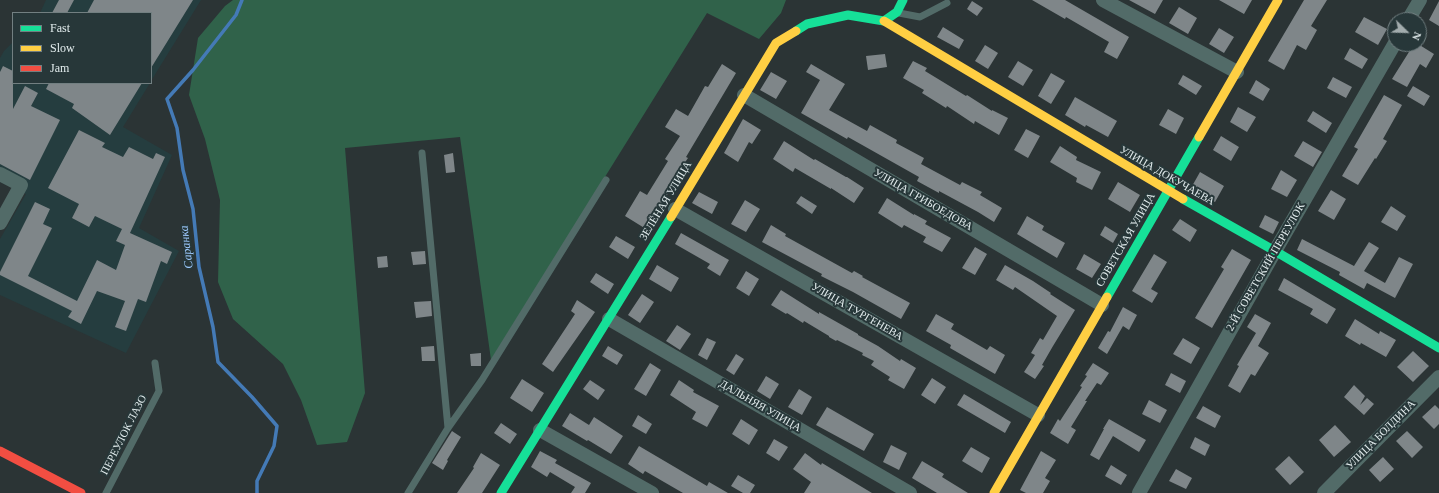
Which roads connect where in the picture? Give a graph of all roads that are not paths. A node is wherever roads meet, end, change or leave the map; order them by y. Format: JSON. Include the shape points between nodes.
{"nodes":[{"id":1,"x":903,"y":0,"type":"edge"},
{"id":2,"x":1103,"y":0,"type":"edge"},
{"id":3,"x":1278,"y":0,"type":"edge"},
{"id":4,"x":1420,"y":0,"type":"edge"},
{"id":5,"x":947,"y":3,"type":"dead end"},
{"id":6,"x":897,"y":12,"type":"junction"},
{"id":7,"x":1413,"y":12,"type":"edge"},
{"id":8,"x":884,"y":20,"type":"junction"},
{"id":9,"x":1390,"y":52,"type":"edge"},
{"id":10,"x":1237,"y":72,"type":"junction"},
{"id":11,"x":744,"y":95,"type":"junction"},
{"id":12,"x":422,"y":153,"type":"dead end"},
{"id":13,"x":0,"y":174,"type":"edge"},
{"id":14,"x":606,"y":180,"type":"dead end"},
{"id":15,"x":1168,"y":191,"type":"junction"},
{"id":16,"x":675,"y":209,"type":"junction"},
{"id":17,"x":0,"y":223,"type":"edge"},
{"id":18,"x":1275,"y":251,"type":"junction"},
{"id":19,"x":1102,"y":305,"type":"junction"},
{"id":20,"x":609,"y":320,"type":"junction"},
{"id":21,"x":1439,"y":348,"type":"edge"},
{"id":22,"x":155,"y":363,"type":"dead end"},
{"id":23,"x":1439,"y":376,"type":"edge"},
{"id":24,"x":1038,"y":415,"type":"junction"},
{"id":25,"x":448,"y":428,"type":"junction"},
{"id":26,"x":540,"y":430,"type":"junction"},
{"id":27,"x":0,"y":451,"type":"edge"},
{"id":28,"x":81,"y":493,"type":"edge"},
{"id":29,"x":106,"y":493,"type":"edge"},
{"id":30,"x":408,"y":493,"type":"edge"},
{"id":31,"x":501,"y":493,"type":"edge"},
{"id":32,"x":652,"y":493,"type":"edge"},
{"id":33,"x":910,"y":493,"type":"edge"},
{"id":34,"x":994,"y":493,"type":"edge"},
{"id":35,"x":1140,"y":493,"type":"edge"},
{"id":36,"x":1324,"y":493,"type":"edge"}],
"edges":[{"from":1,"to":6,"type":"street"},
{"from":2,"to":10,"type":"street"},
{"from":3,"to":10,"type":"street","name":"СОВЕТСКАЯ УЛИЦА"},
{"from":4,"to":7,"type":"street"},
{"from":5,"to":6,"type":"lane","via":[[920,17]]},
{"from":6,"to":8,"type":"street"},
{"from":8,"to":11,"type":"street","name":"ЗЕЛЁНАЯ УЛИЦА","via":[[848,15],[807,24],[776,43]]},
{"from":8,"to":15,"type":"street","name":"УЛИЦА ДОКУЧАЕВА"},
{"from":9,"to":18,"type":"street","name":"2-Й СОВЕТСКИЙ ПЕРЕУЛОК"},
{"from":10,"to":15,"type":"street","name":"СОВЕТСКАЯ УЛИЦА"},
{"from":11,"to":16,"type":"street","name":"ЗЕЛЁНАЯ УЛИЦА"},
{"from":11,"to":19,"type":"street","name":"УЛИЦА ГРИБОЕДОВА"},
{"from":12,"to":25,"type":"lane"},
{"from":13,"to":17,"type":"street","via":[[21,185]]},
{"from":14,"to":25,"type":"lane","via":[[482,380]]},
{"from":15,"to":18,"type":"street","name":"УЛИЦА ДОКУЧАЕВА"},
{"from":15,"to":19,"type":"street","name":"СОВЕТСКАЯ УЛИЦА"},
{"from":16,"to":20,"type":"street","name":"ЗЕЛЁНАЯ УЛИЦА"},
{"from":16,"to":24,"type":"street","name":"УЛИЦА ТУРГЕНЕВА"},
{"from":18,"to":21,"type":"street","name":"УЛИЦА ДОКУЧАЕВА"},
{"from":18,"to":35,"type":"street","name":"2-Й СОВЕТСКИЙ ПЕРЕУЛОК"},
{"from":19,"to":24,"type":"street","name":"СОВЕТСКАЯ УЛИЦА"},
{"from":20,"to":26,"type":"street","name":"ЗЕЛЁНАЯ УЛИЦА"},
{"from":20,"to":33,"type":"street","name":"ДАЛЬНЯЯ УЛИЦА"},
{"from":22,"to":29,"type":"lane","name":"ПЕРЕУЛОК ЛАЗО","via":[[159,391]]},
{"from":23,"to":36,"type":"street","name":"УЛИЦА БОЛДИНА"},
{"from":24,"to":34,"type":"street","name":"СОВЕТСКАЯ УЛИЦА"},
{"from":25,"to":30,"type":"lane"},
{"from":26,"to":31,"type":"street","name":"ЗЕЛЁНАЯ УЛИЦА"},
{"from":26,"to":32,"type":"street"},
{"from":27,"to":28,"type":"street"}]}
